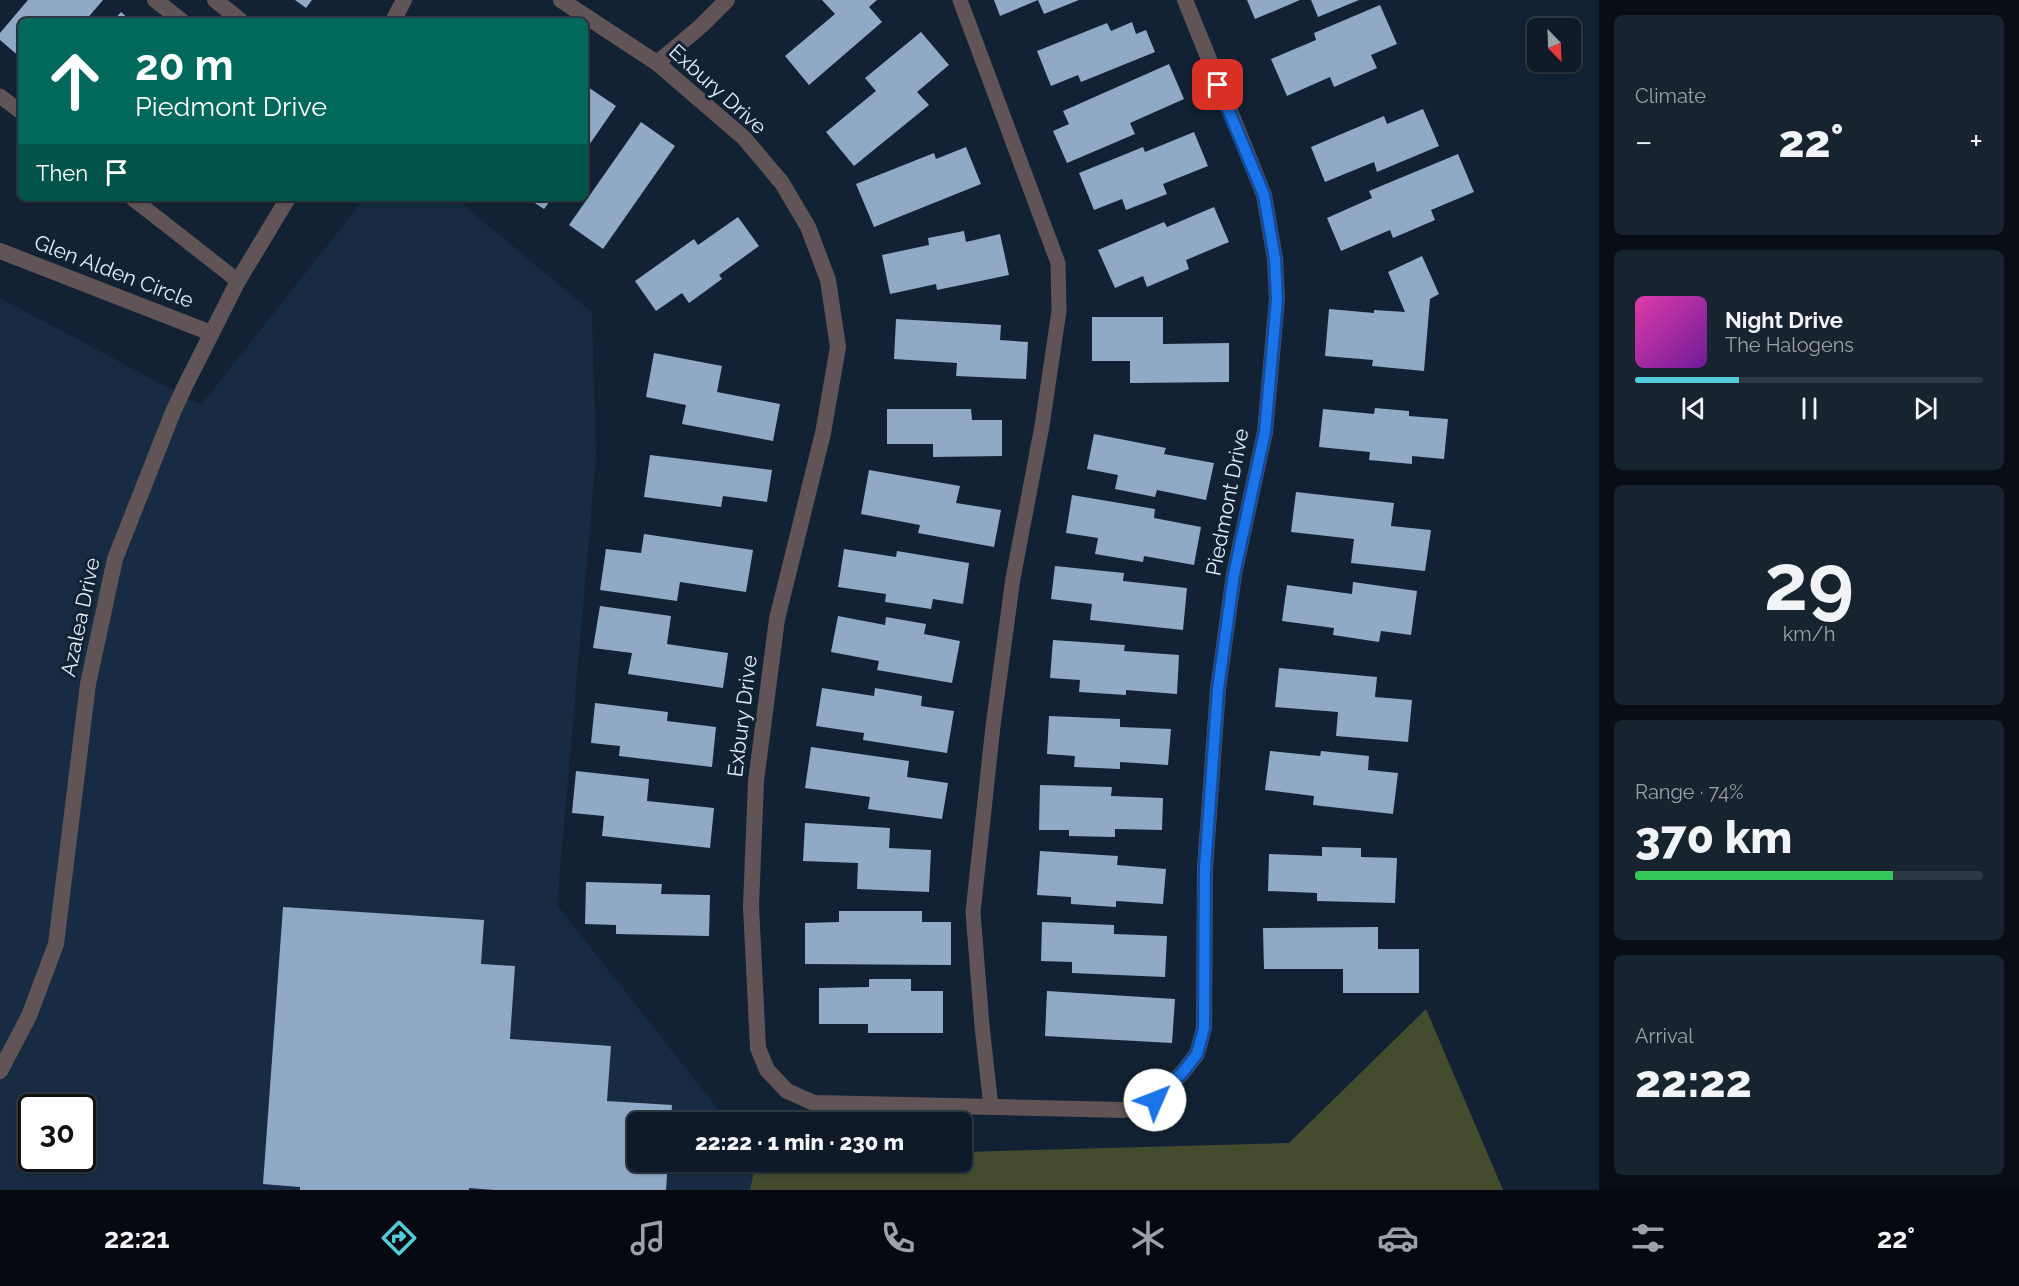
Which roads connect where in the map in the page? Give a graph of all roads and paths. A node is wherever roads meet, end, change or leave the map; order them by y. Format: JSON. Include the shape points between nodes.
{"nodes":[{"id":1,"x":155,"y":0,"type":"edge"},
{"id":2,"x":215,"y":0,"type":"edge"},
{"id":3,"x":404,"y":0,"type":"edge"},
{"id":4,"x":561,"y":0,"type":"edge"},
{"id":5,"x":727,"y":0,"type":"edge"},
{"id":6,"x":960,"y":0,"type":"edge"},
{"id":7,"x":1185,"y":0,"type":"edge"},
{"id":8,"x":178,"y":18,"type":"edge"},
{"id":9,"x":237,"y":18,"type":"edge"},
{"id":10,"x":395,"y":18,"type":"edge"},
{"id":11,"x":657,"y":63,"type":"junction"},
{"id":12,"x":0,"y":96,"type":"edge"},
{"id":13,"x":18,"y":110,"type":"edge"},
{"id":14,"x":136,"y":201,"type":"edge"},
{"id":15,"x":286,"y":201,"type":"edge"},
{"id":16,"x":0,"y":251,"type":"edge"},
{"id":17,"x":238,"y":280,"type":"junction"},
{"id":18,"x":211,"y":333,"type":"junction"},
{"id":19,"x":1204,"y":1028,"type":"joint"},
{"id":20,"x":0,"y":1071,"type":"edge"},
{"id":21,"x":991,"y":1107,"type":"junction"}],
"edges":[{"from":1,"to":8,"type":"street"},
{"from":2,"to":9,"type":"street"},
{"from":3,"to":10,"type":"street"},
{"from":4,"to":11,"type":"street","name":"Exbury Drive"},
{"from":5,"to":11,"type":"street"},
{"from":6,"to":21,"type":"lane","via":[[1058,263],[1059,311],[1013,578],[973,912]]},
{"from":7,"to":19,"type":"street","name":"Piedmont Drive","via":[[1264,195],[1277,299],[1265,432],[1234,574],[1218,689],[1205,868]]},
{"from":11,"to":21,"type":"street","name":"Exbury Drive","via":[[744,138],[782,183],[808,227],[828,280],[838,347],[823,433],[777,619],[756,781],[751,906],[758,1048],[767,1070],[787,1091],[814,1103]]},
{"from":12,"to":13,"type":"lane"},
{"from":14,"to":17,"type":"lane"},
{"from":15,"to":17,"type":"street","name":"Azalea Drive"},
{"from":16,"to":18,"type":"street","name":"Glen Alden Circle"},
{"from":17,"to":18,"type":"street","name":"Azalea Drive"},
{"from":18,"to":20,"type":"street","name":"Azalea Drive","via":[[173,412],[115,559],[88,684],[56,944],[29,1016]]},
{"from":19,"to":21,"type":"street","name":"Exbury Drive","via":[[1197,1054],[1155,1100],[1124,1110]]}]}
